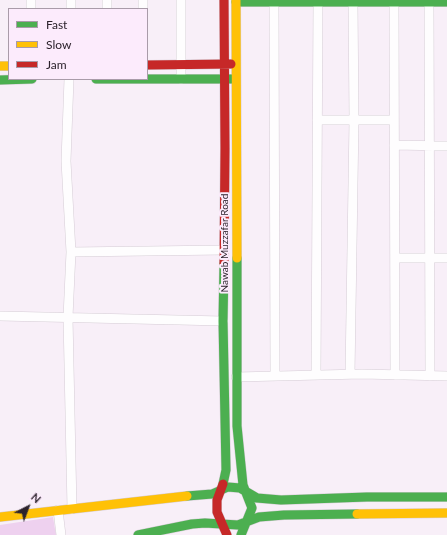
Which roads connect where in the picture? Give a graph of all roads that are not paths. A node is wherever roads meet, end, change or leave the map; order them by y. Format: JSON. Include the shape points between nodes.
{"nodes":[{"id":1,"x":181,"y":0,"type":"edge"},
{"id":2,"x":224,"y":0,"type":"edge"},
{"id":3,"x":236,"y":1,"type":"edge"},
{"id":4,"x":274,"y":2,"type":"junction"},
{"id":5,"x":318,"y":2,"type":"junction"},
{"id":6,"x":353,"y":2,"type":"junction"},
{"id":7,"x":394,"y":2,"type":"junction"},
{"id":8,"x":429,"y":2,"type":"junction"},
{"id":9,"x":447,"y":2,"type":"edge"},
{"id":10,"x":181,"y":64,"type":"junction"},
{"id":11,"x":224,"y":64,"type":"junction"},
{"id":12,"x":236,"y":64,"type":"junction"},
{"id":13,"x":148,"y":65,"type":"edge"},
{"id":14,"x":148,"y":79,"type":"edge"},
{"id":15,"x":181,"y":79,"type":"junction"},
{"id":16,"x":225,"y":79,"type":"junction"},
{"id":17,"x":236,"y":79,"type":"junction"},
{"id":18,"x":69,"y":80,"type":"edge"},
{"id":19,"x":317,"y":120,"type":"junction"},
{"id":20,"x":354,"y":120,"type":"junction"},
{"id":21,"x":394,"y":120,"type":"junction"},
{"id":22,"x":394,"y":145,"type":"junction"},
{"id":23,"x":429,"y":145,"type":"junction"},
{"id":24,"x":447,"y":146,"type":"edge"},
{"id":25,"x":224,"y":250,"type":"junction"},
{"id":26,"x":71,"y":252,"type":"junction"},
{"id":27,"x":395,"y":258,"type":"junction"},
{"id":28,"x":430,"y":258,"type":"junction"},
{"id":29,"x":447,"y":258,"type":"edge"},
{"id":30,"x":0,"y":316,"type":"edge"},
{"id":31,"x":68,"y":317,"type":"junction"},
{"id":32,"x":223,"y":321,"type":"junction"},
{"id":33,"x":350,"y":374,"type":"junction"},
{"id":34,"x":316,"y":375,"type":"junction"},
{"id":35,"x":394,"y":375,"type":"junction"},
{"id":36,"x":236,"y":376,"type":"junction"},
{"id":37,"x":276,"y":376,"type":"junction"},
{"id":38,"x":430,"y":376,"type":"junction"},
{"id":39,"x":447,"y":376,"type":"edge"},
{"id":40,"x":223,"y":486,"type":"junction"},
{"id":41,"x":245,"y":489,"type":"junction"},
{"id":42,"x":447,"y":498,"type":"edge"},
{"id":43,"x":72,"y":509,"type":"junction"},
{"id":44,"x":58,"y":510,"type":"junction"},
{"id":45,"x":447,"y":513,"type":"edge"},
{"id":46,"x":0,"y":517,"type":"edge"},
{"id":47,"x":246,"y":523,"type":"junction"},
{"id":48,"x":222,"y":524,"type":"junction"},
{"id":49,"x":61,"y":535,"type":"edge"},
{"id":50,"x":138,"y":535,"type":"edge"},
{"id":51,"x":227,"y":535,"type":"edge"},
{"id":52,"x":241,"y":535,"type":"edge"}],
"edges":[{"from":1,"to":10,"type":"street"},
{"from":2,"to":11,"type":"street","name":"Nawab Muzzafar Road"},
{"from":3,"to":4,"type":"street"},
{"from":3,"to":12,"type":"street","name":"Nawab Muzzafar Road"},
{"from":4,"to":5,"type":"street"},
{"from":4,"to":37,"type":"street"},
{"from":5,"to":6,"type":"street"},
{"from":5,"to":19,"type":"street"},
{"from":6,"to":7,"type":"street"},
{"from":6,"to":20,"type":"street"},
{"from":7,"to":8,"type":"street"},
{"from":7,"to":21,"type":"street"},
{"from":8,"to":9,"type":"street"},
{"from":8,"to":23,"type":"street"},
{"from":10,"to":11,"type":"street"},
{"from":10,"to":13,"type":"street"},
{"from":10,"to":15,"type":"street"},
{"from":11,"to":12,"type":"street"},
{"from":11,"to":16,"type":"street","name":"Nawab Muzzafar Road"},
{"from":12,"to":17,"type":"street","name":"Nawab Muzzafar Road"},
{"from":14,"to":15,"type":"street"},
{"from":15,"to":16,"type":"street"},
{"from":16,"to":17,"type":"street"},
{"from":16,"to":25,"type":"street","name":"Nawab Muzzafar Road"},
{"from":17,"to":36,"type":"street","name":"Nawab Muzzafar Road"},
{"from":18,"to":26,"type":"street","via":[[66,161]]},
{"from":19,"to":20,"type":"street"},
{"from":19,"to":34,"type":"street"},
{"from":20,"to":21,"type":"street"},
{"from":20,"to":33,"type":"street"},
{"from":21,"to":22,"type":"street"},
{"from":22,"to":23,"type":"street"},
{"from":22,"to":27,"type":"street"},
{"from":23,"to":24,"type":"street"},
{"from":23,"to":28,"type":"street"},
{"from":25,"to":26,"type":"street"},
{"from":25,"to":32,"type":"street","name":"Nawab Muzzafar Road"},
{"from":26,"to":31,"type":"street"},
{"from":27,"to":28,"type":"street"},
{"from":27,"to":35,"type":"street"},
{"from":28,"to":29,"type":"street"},
{"from":28,"to":38,"type":"street"},
{"from":30,"to":31,"type":"street"},
{"from":31,"to":32,"type":"street"},
{"from":31,"to":43,"type":"street"},
{"from":32,"to":40,"type":"street","name":"Nawab Muzzafar Road","via":[[226,470]]},
{"from":33,"to":34,"type":"street"},
{"from":33,"to":35,"type":"street"},
{"from":34,"to":37,"type":"street"},
{"from":35,"to":38,"type":"street"},
{"from":36,"to":37,"type":"street"},
{"from":36,"to":41,"type":"street","name":"Nawab Muzzafar Road","via":[[237,426]]},
{"from":38,"to":39,"type":"street"},
{"from":40,"to":41,"type":"street"},
{"from":40,"to":43,"type":"street","via":[[212,494]]},
{"from":40,"to":48,"type":"street","via":[[217,506]]},
{"from":41,"to":42,"type":"street","via":[[257,498],[281,500]]},
{"from":41,"to":47,"type":"street","via":[[252,508]]},
{"from":43,"to":44,"type":"street"},
{"from":44,"to":46,"type":"street"},
{"from":44,"to":49,"type":"street"},
{"from":45,"to":47,"type":"street","via":[[284,515],[259,517]]},
{"from":47,"to":48,"type":"street"},
{"from":47,"to":52,"type":"street"},
{"from":48,"to":50,"type":"street","via":[[192,524]]},
{"from":48,"to":51,"type":"street"}]}
